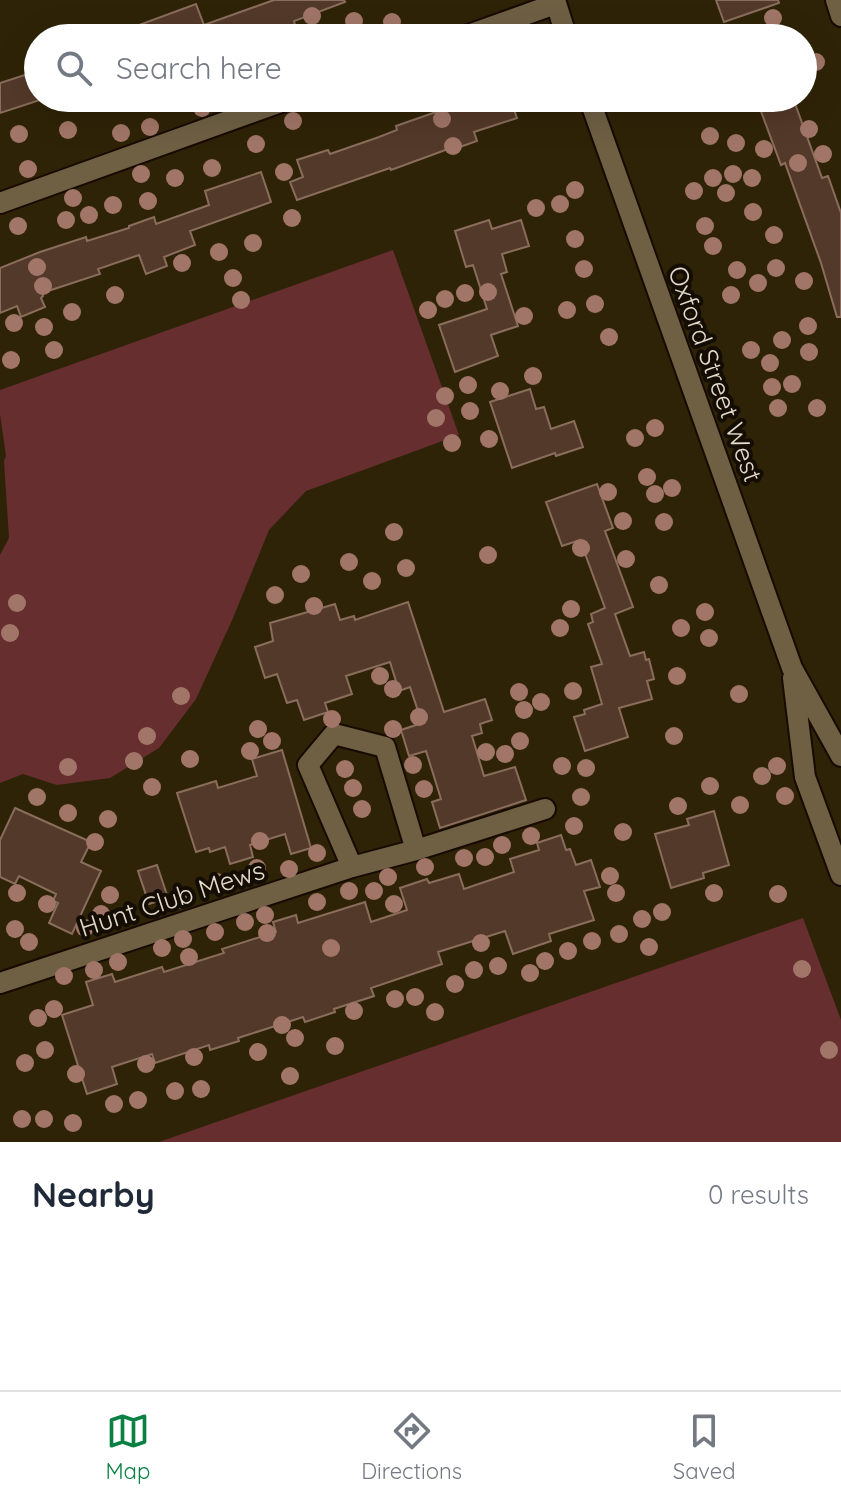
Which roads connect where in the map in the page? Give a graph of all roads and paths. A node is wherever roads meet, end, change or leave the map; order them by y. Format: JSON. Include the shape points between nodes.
{"nodes":[{"id":1,"x":836,"y":0,"type":"edge"},
{"id":2,"x":554,"y":1,"type":"edge"},
{"id":3,"x":841,"y":16,"type":"edge"},
{"id":4,"x":496,"y":24,"type":"edge"},
{"id":5,"x":562,"y":24,"type":"edge"},
{"id":6,"x":253,"y":112,"type":"edge"},
{"id":7,"x":594,"y":112,"type":"edge"},
{"id":8,"x":0,"y":203,"type":"edge"},
{"id":9,"x":792,"y":668,"type":"junction"},
{"id":10,"x":841,"y":756,"type":"edge"},
{"id":11,"x":545,"y":809,"type":"dead end"},
{"id":12,"x":416,"y":850,"type":"junction"},
{"id":13,"x":352,"y":867,"type":"junction"},
{"id":14,"x":840,"y":871,"type":"edge"},
{"id":15,"x":3,"y":977,"type":"edge"}],
"edges":[{"from":1,"to":3,"type":"street"},
{"from":2,"to":4,"type":"street"},
{"from":2,"to":5,"type":"street"},
{"from":6,"to":8,"type":"street"},
{"from":7,"to":9,"type":"street","name":"Oxford Street West"},
{"from":9,"to":10,"type":"street","name":"Oxford Street West"},
{"from":9,"to":14,"type":"street","name":"Oxford Street West","via":[[805,777]]},
{"from":11,"to":12,"type":"street","name":"Hunt Club Mews"},
{"from":12,"to":13,"type":"street","name":"Hunt Club Mews"},
{"from":12,"to":13,"type":"street","via":[[385,747],[334,734],[308,765]]},
{"from":13,"to":15,"type":"street","name":"Hunt Club Mews"}]}
